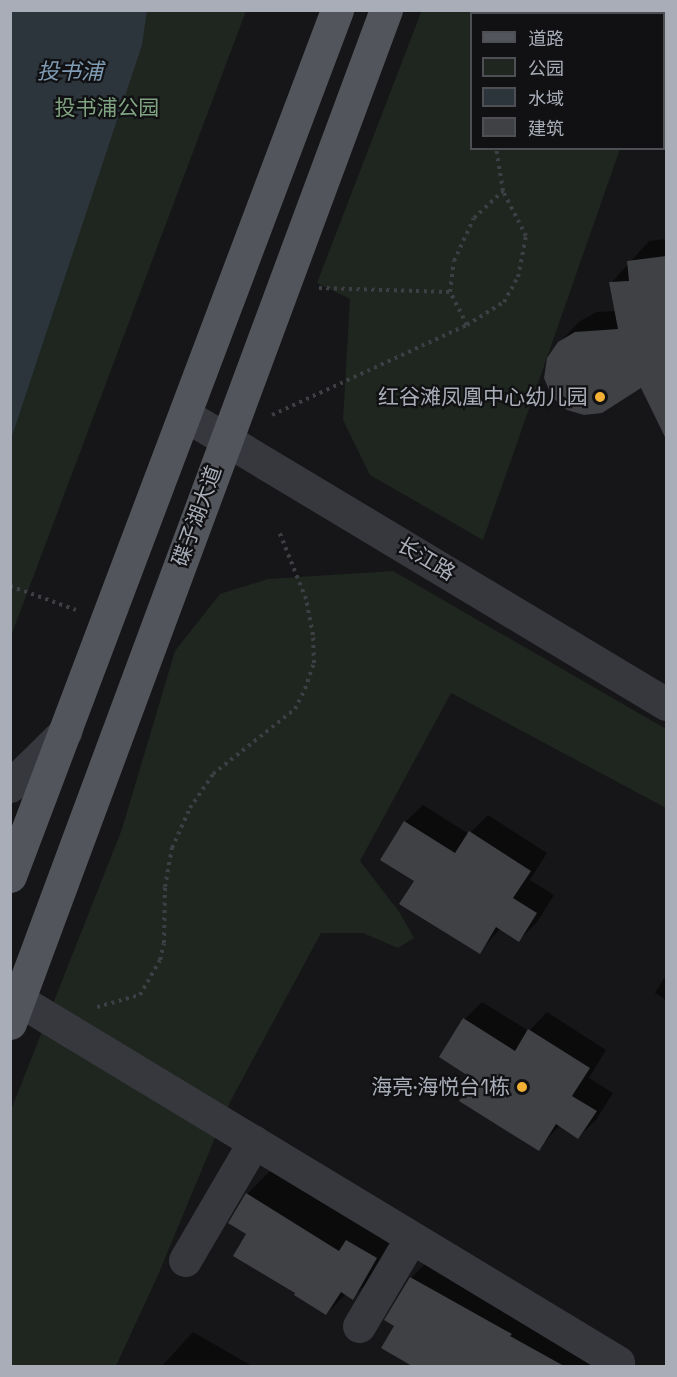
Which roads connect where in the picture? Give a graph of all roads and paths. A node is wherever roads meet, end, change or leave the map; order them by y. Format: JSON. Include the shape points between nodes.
{"nodes":[{"id":1,"x":337,"y":10,"type":"edge"},
{"id":2,"x":386,"y":10,"type":"edge"},
{"id":3,"x":496,"y":150,"type":"edge"},
{"id":4,"x":503,"y":191,"type":"junction"},
{"id":5,"x":282,"y":287,"type":"junction"},
{"id":6,"x":450,"y":292,"type":"junction"},
{"id":7,"x":467,"y":325,"type":"junction"},
{"id":8,"x":185,"y":414,"type":"junction"},
{"id":9,"x":225,"y":439,"type":"junction"},
{"id":10,"x":279,"y":531,"type":"dead end"},
{"id":11,"x":10,"y":586,"type":"edge"},
{"id":12,"x":108,"y":621,"type":"junction"},
{"id":13,"x":666,"y":704,"type":"edge"},
{"id":14,"x":66,"y":731,"type":"junction"},
{"id":15,"x":10,"y":786,"type":"edge"},
{"id":16,"x":10,"y":876,"type":"edge"},
{"id":17,"x":15,"y":1011,"type":"edge"},
{"id":18,"x":50,"y":1019,"type":"junction"},
{"id":19,"x":254,"y":1142,"type":"junction"},
{"id":20,"x":411,"y":1238,"type":"junction"},
{"id":21,"x":184,"y":1260,"type":"dead end"},
{"id":22,"x":359,"y":1326,"type":"dead end"},
{"id":23,"x":618,"y":1362,"type":"dead end"}],
"edges":[{"from":1,"to":8,"type":"main road"},
{"from":2,"to":5,"type":"main road","name":"碟子湖大道"},
{"from":3,"to":4,"type":"path"},
{"from":4,"to":6,"type":"path","via":[[474,218],[454,261]]},
{"from":4,"to":7,"type":"path","via":[[526,236],[518,277],[504,302]]},
{"from":5,"to":6,"type":"path"},
{"from":5,"to":9,"type":"main road","name":"碟子湖大道"},
{"from":6,"to":7,"type":"path"},
{"from":7,"to":9,"type":"path","via":[[296,402]]},
{"from":8,"to":9,"type":"street","name":"长江路"},
{"from":8,"to":12,"type":"main road"},
{"from":9,"to":13,"type":"street","name":"长江路"},
{"from":9,"to":17,"type":"main road","name":"碟子湖大道"},
{"from":10,"to":18,"type":"path","via":[[306,599],[313,635],[314,663],[305,689],[295,709],[278,725],[213,774],[181,825],[167,878],[160,960],[140,995]]},
{"from":11,"to":12,"type":"path"},
{"from":12,"to":14,"type":"main road"},
{"from":14,"to":15,"type":"street"},
{"from":14,"to":16,"type":"main road"},
{"from":17,"to":18,"type":"street"},
{"from":18,"to":19,"type":"street"},
{"from":19,"to":20,"type":"street"},
{"from":19,"to":21,"type":"street"},
{"from":20,"to":22,"type":"street"},
{"from":20,"to":23,"type":"street"}]}
